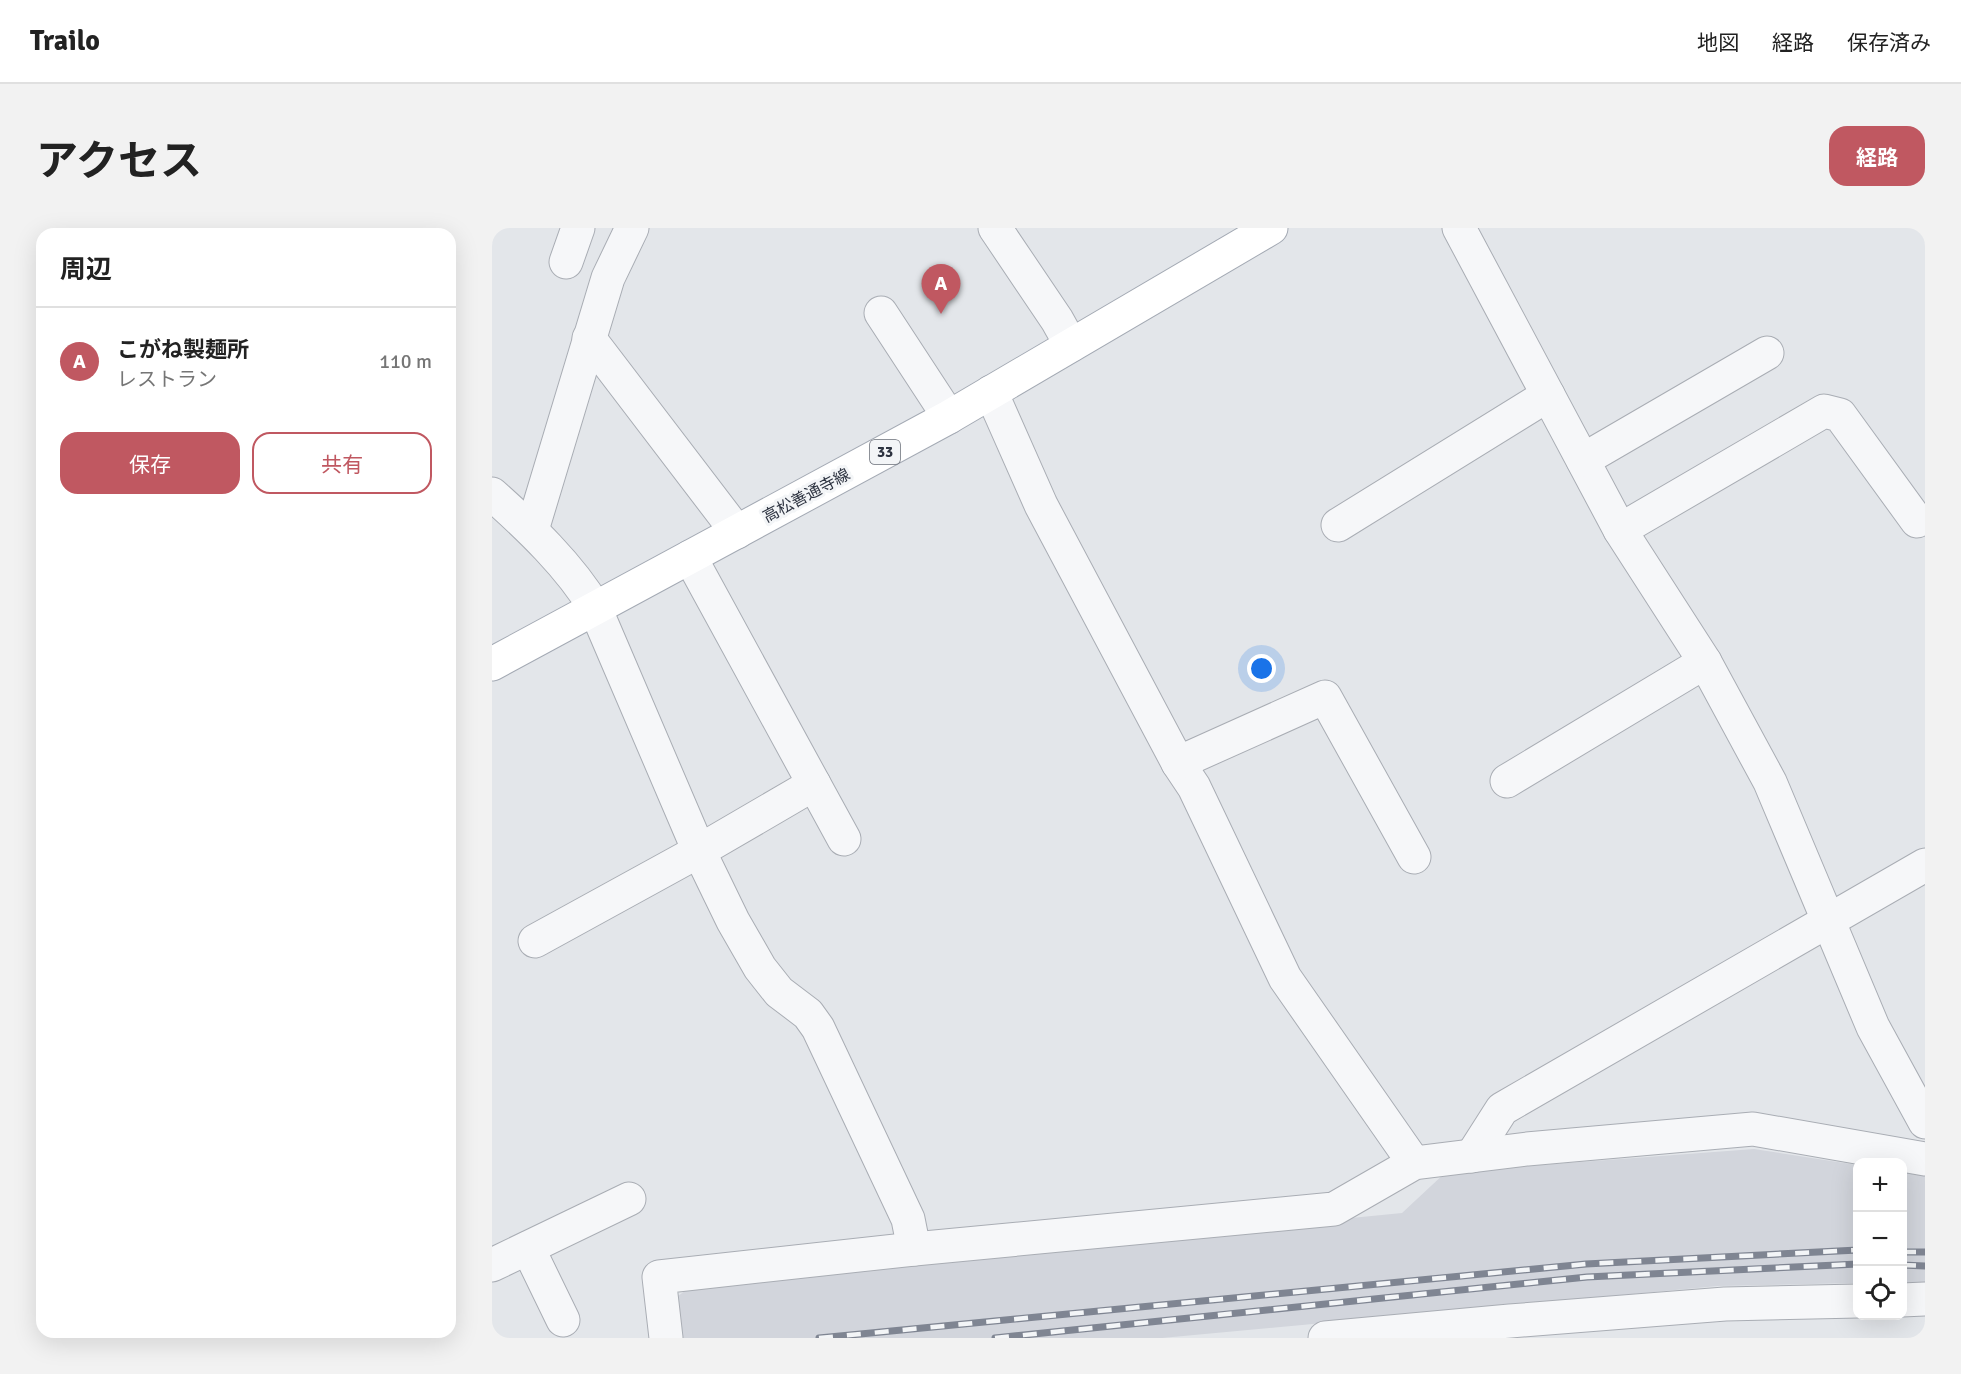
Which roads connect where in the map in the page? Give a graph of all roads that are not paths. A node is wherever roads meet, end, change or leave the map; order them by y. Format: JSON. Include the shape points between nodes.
{"nodes":[{"id":1,"x":578,"y":228,"type":"edge"},
{"id":2,"x":632,"y":228,"type":"edge"},
{"id":3,"x":994,"y":228,"type":"edge"},
{"id":4,"x":1459,"y":228,"type":"edge"},
{"id":5,"x":1253,"y":232,"type":"edge"},
{"id":6,"x":566,"y":262,"type":"dead end"},
{"id":7,"x":881,"y":313,"type":"dead end"},
{"id":8,"x":589,"y":338,"type":"junction"},
{"id":9,"x":1071,"y":345,"type":"junction"},
{"id":10,"x":1767,"y":353,"type":"dead end"},
{"id":11,"x":991,"y":392,"type":"junction"},
{"id":12,"x":1548,"y":395,"type":"junction"},
{"id":13,"x":949,"y":417,"type":"junction"},
{"id":14,"x":1583,"y":460,"type":"junction"},
{"id":15,"x":492,"y":495,"type":"edge"},
{"id":16,"x":1917,"y":521,"type":"dead end"},
{"id":17,"x":1338,"y":525,"type":"dead end"},
{"id":18,"x":532,"y":530,"type":"junction"},
{"id":19,"x":1620,"y":530,"type":"junction"},
{"id":20,"x":737,"y":532,"type":"junction"},
{"id":21,"x":690,"y":557,"type":"junction"},
{"id":22,"x":595,"y":608,"type":"junction"},
{"id":23,"x":1705,"y":662,"type":"junction"},
{"id":24,"x":492,"y":664,"type":"edge"},
{"id":25,"x":1178,"y":763,"type":"junction"},
{"id":26,"x":1507,"y":781,"type":"dead end"},
{"id":27,"x":814,"y":784,"type":"junction"},
{"id":28,"x":844,"y":839,"type":"dead end"},
{"id":29,"x":699,"y":851,"type":"junction"},
{"id":30,"x":1414,"y":856,"type":"dead end"},
{"id":31,"x":1925,"y":865,"type":"edge"},
{"id":32,"x":1829,"y":920,"type":"junction"},
{"id":33,"x":536,"y":941,"type":"dead end"},
{"id":34,"x":1925,"y":1122,"type":"edge"},
{"id":35,"x":1472,"y":1156,"type":"junction"},
{"id":36,"x":1925,"y":1159,"type":"edge"},
{"id":37,"x":1414,"y":1163,"type":"junction"},
{"id":38,"x":629,"y":1199,"type":"dead end"},
{"id":39,"x":528,"y":1248,"type":"junction"},
{"id":40,"x":914,"y":1250,"type":"junction"},
{"id":41,"x":492,"y":1265,"type":"edge"},
{"id":42,"x":1925,"y":1299,"type":"edge"},
{"id":43,"x":1907,"y":1300,"type":"edge"},
{"id":44,"x":1853,"y":1301,"type":"edge"},
{"id":45,"x":563,"y":1320,"type":"dead end"},
{"id":46,"x":1510,"y":1329,"type":"edge"},
{"id":47,"x":666,"y":1338,"type":"edge"},
{"id":48,"x":1325,"y":1338,"type":"edge"}],
"edges":[{"from":1,"to":6,"type":"street"},
{"from":2,"to":8,"type":"street","via":[[608,278]]},
{"from":3,"to":9,"type":"street"},
{"from":4,"to":12,"type":"street"},
{"from":5,"to":9,"type":"main road","name":"高松善通寺線","number":"33"},
{"from":7,"to":13,"type":"street"},
{"from":8,"to":18,"type":"street"},
{"from":8,"to":20,"type":"street"},
{"from":9,"to":11,"type":"main road","name":"高松善通寺線","number":"33"},
{"from":10,"to":14,"type":"street"},
{"from":11,"to":13,"type":"main road","name":"高松善通寺線","number":"33"},
{"from":11,"to":25,"type":"street","via":[[1041,505]]},
{"from":12,"to":14,"type":"street"},
{"from":12,"to":17,"type":"street"},
{"from":13,"to":20,"type":"main road","name":"高松善通寺線","number":"33"},
{"from":14,"to":19,"type":"street"},
{"from":15,"to":18,"type":"street"},
{"from":16,"to":19,"type":"street","via":[[1840,415],[1824,411]]},
{"from":18,"to":22,"type":"street"},
{"from":19,"to":23,"type":"street"},
{"from":20,"to":21,"type":"main road","name":"高松善通寺線","number":"33"},
{"from":21,"to":22,"type":"main road","name":"高松善通寺線","number":"33"},
{"from":21,"to":27,"type":"street"},
{"from":22,"to":24,"type":"main road","name":"高松善通寺線","number":"33"},
{"from":22,"to":29,"type":"street"},
{"from":23,"to":26,"type":"street"},
{"from":23,"to":32,"type":"street","via":[[1770,782]]},
{"from":25,"to":30,"type":"street","via":[[1325,697]]},
{"from":25,"to":37,"type":"street","via":[[1194,787],[1285,978]]},
{"from":27,"to":28,"type":"street"},
{"from":27,"to":29,"type":"street"},
{"from":29,"to":33,"type":"street"},
{"from":29,"to":40,"type":"street","via":[[760,968],[779,992],[808,1014],[818,1028],[908,1219]]},
{"from":31,"to":32,"type":"street"},
{"from":32,"to":34,"type":"street","via":[[1874,1027]]},
{"from":32,"to":35,"type":"street","via":[[1502,1108]]},
{"from":35,"to":36,"type":"street","via":[[1753,1129]]},
{"from":35,"to":37,"type":"street"},
{"from":37,"to":40,"type":"street","via":[[1334,1209]]},
{"from":38,"to":39,"type":"street"},
{"from":39,"to":41,"type":"street"},
{"from":39,"to":45,"type":"street"},
{"from":40,"to":47,"type":"street","via":[[659,1277]]},
{"from":42,"to":43,"type":"street"},
{"from":44,"to":46,"type":"street","via":[[1725,1304]]},
{"from":46,"to":48,"type":"street"}]}
